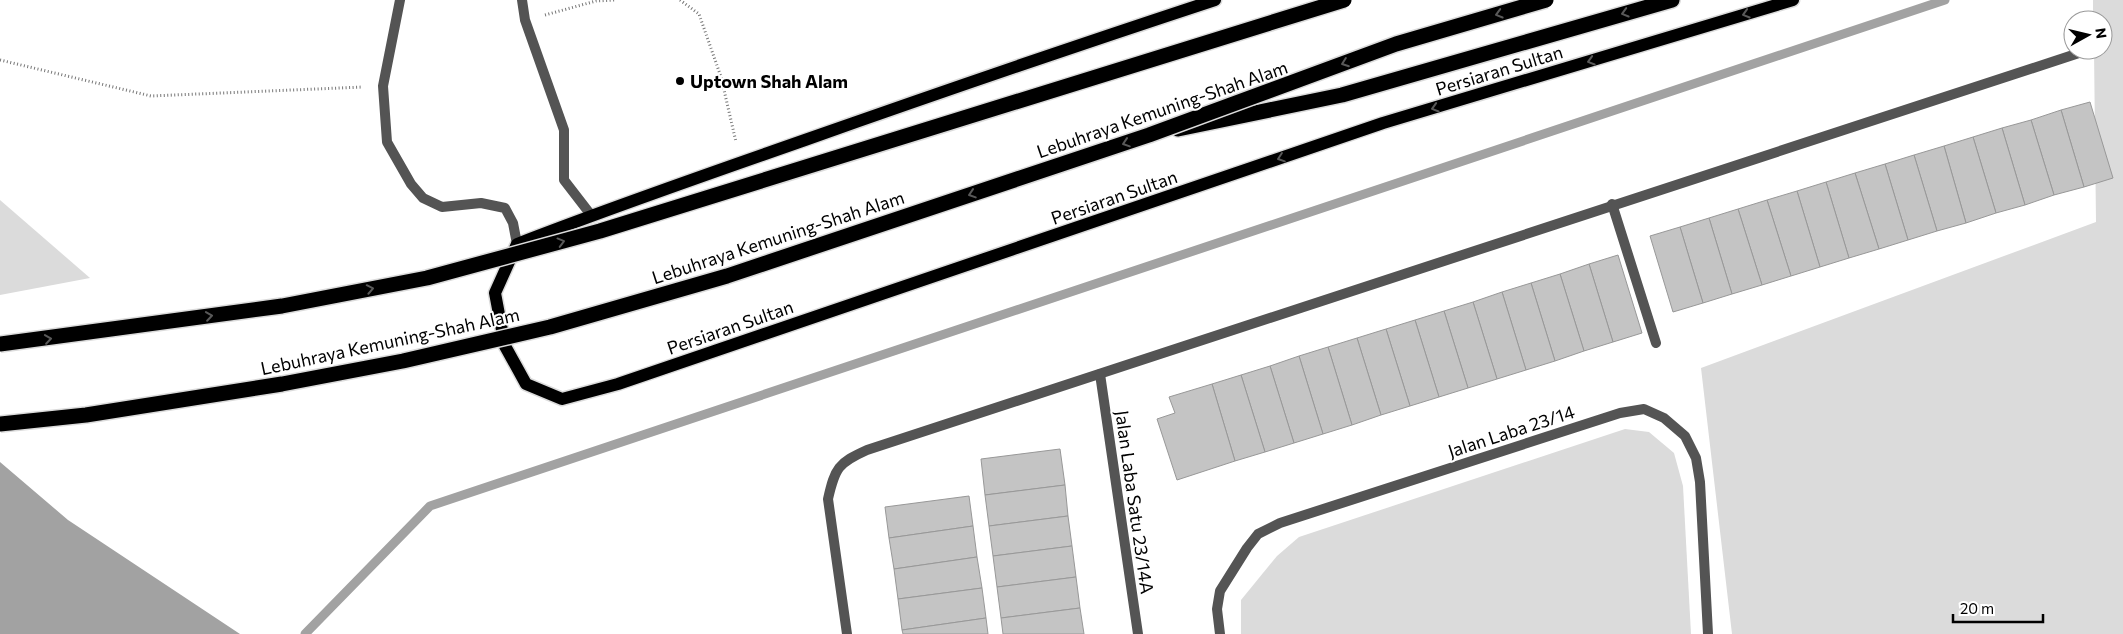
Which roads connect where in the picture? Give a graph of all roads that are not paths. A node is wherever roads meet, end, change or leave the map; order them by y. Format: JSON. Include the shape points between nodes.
{"nodes":[{"id":1,"x":400,"y":0,"type":"edge"},
{"id":2,"x":522,"y":0,"type":"edge"},
{"id":3,"x":1215,"y":0,"type":"edge"},
{"id":4,"x":1344,"y":0,"type":"edge"},
{"id":5,"x":1546,"y":0,"type":"edge"},
{"id":6,"x":1672,"y":0,"type":"edge"},
{"id":7,"x":1793,"y":0,"type":"edge"},
{"id":8,"x":2063,"y":58,"type":"edge"},
{"id":9,"x":1149,"y":135,"type":"junction"},
{"id":10,"x":1612,"y":204,"type":"junction"},
{"id":11,"x":591,"y":215,"type":"junction"},
{"id":12,"x":517,"y":244,"type":"junction"},
{"id":13,"x":1656,"y":343,"type":"dead end"},
{"id":14,"x":0,"y":344,"type":"edge"},
{"id":15,"x":1100,"y":374,"type":"junction"},
{"id":16,"x":0,"y":424,"type":"edge"},
{"id":17,"x":847,"y":634,"type":"edge"},
{"id":18,"x":1138,"y":634,"type":"edge"},
{"id":19,"x":1220,"y":634,"type":"edge"},
{"id":20,"x":1708,"y":634,"type":"edge"}],
"edges":[{"from":1,"to":12,"type":"street","via":[[384,86],[387,142],[411,184],[424,198],[442,207],[481,203],[505,208],[513,223]]},
{"from":2,"to":11,"type":"street","via":[[525,20],[564,130],[564,180]]},
{"from":3,"to":11,"type":"main road","via":[[1044,56]]},
{"from":14,"to":4,"type":"highway","one_way":true,"bridge":true,"via":[[282,306],[427,278],[600,231]]},
{"from":5,"to":9,"type":"highway","name":"Lebuhraya Kemuning-Shah Alam","one_way":true,"bridge":true,"via":[[1396,44]]},
{"from":6,"to":9,"type":"highway","one_way":true,"bridge":true,"via":[[1342,95]]},
{"from":7,"to":12,"type":"main road","name":"Persiaran Sultan","one_way":true,"via":[[1383,123],[618,384],[562,399],[526,384],[505,346],[495,293]]},
{"from":8,"to":10,"type":"street"},
{"from":9,"to":16,"type":"highway","name":"Lebuhraya Kemuning-Shah Alam","one_way":true,"bridge":true,"via":[[727,276],[550,327],[404,361],[282,384],[86,415]]},
{"from":10,"to":13,"type":"street"},
{"from":10,"to":15,"type":"street"},
{"from":11,"to":12,"type":"main road"},
{"from":15,"to":17,"type":"street","via":[[845,460],[833,477],[828,499]]},
{"from":15,"to":18,"type":"street","name":"Jalan Laba Satu 23/14A"},
{"from":19,"to":20,"type":"street","name":"Jalan Laba 23/14","via":[[1217,609],[1220,591],[1258,534],[1280,523],[1620,413],[1644,410],[1664,418],[1685,436],[1696,458]]}]}
